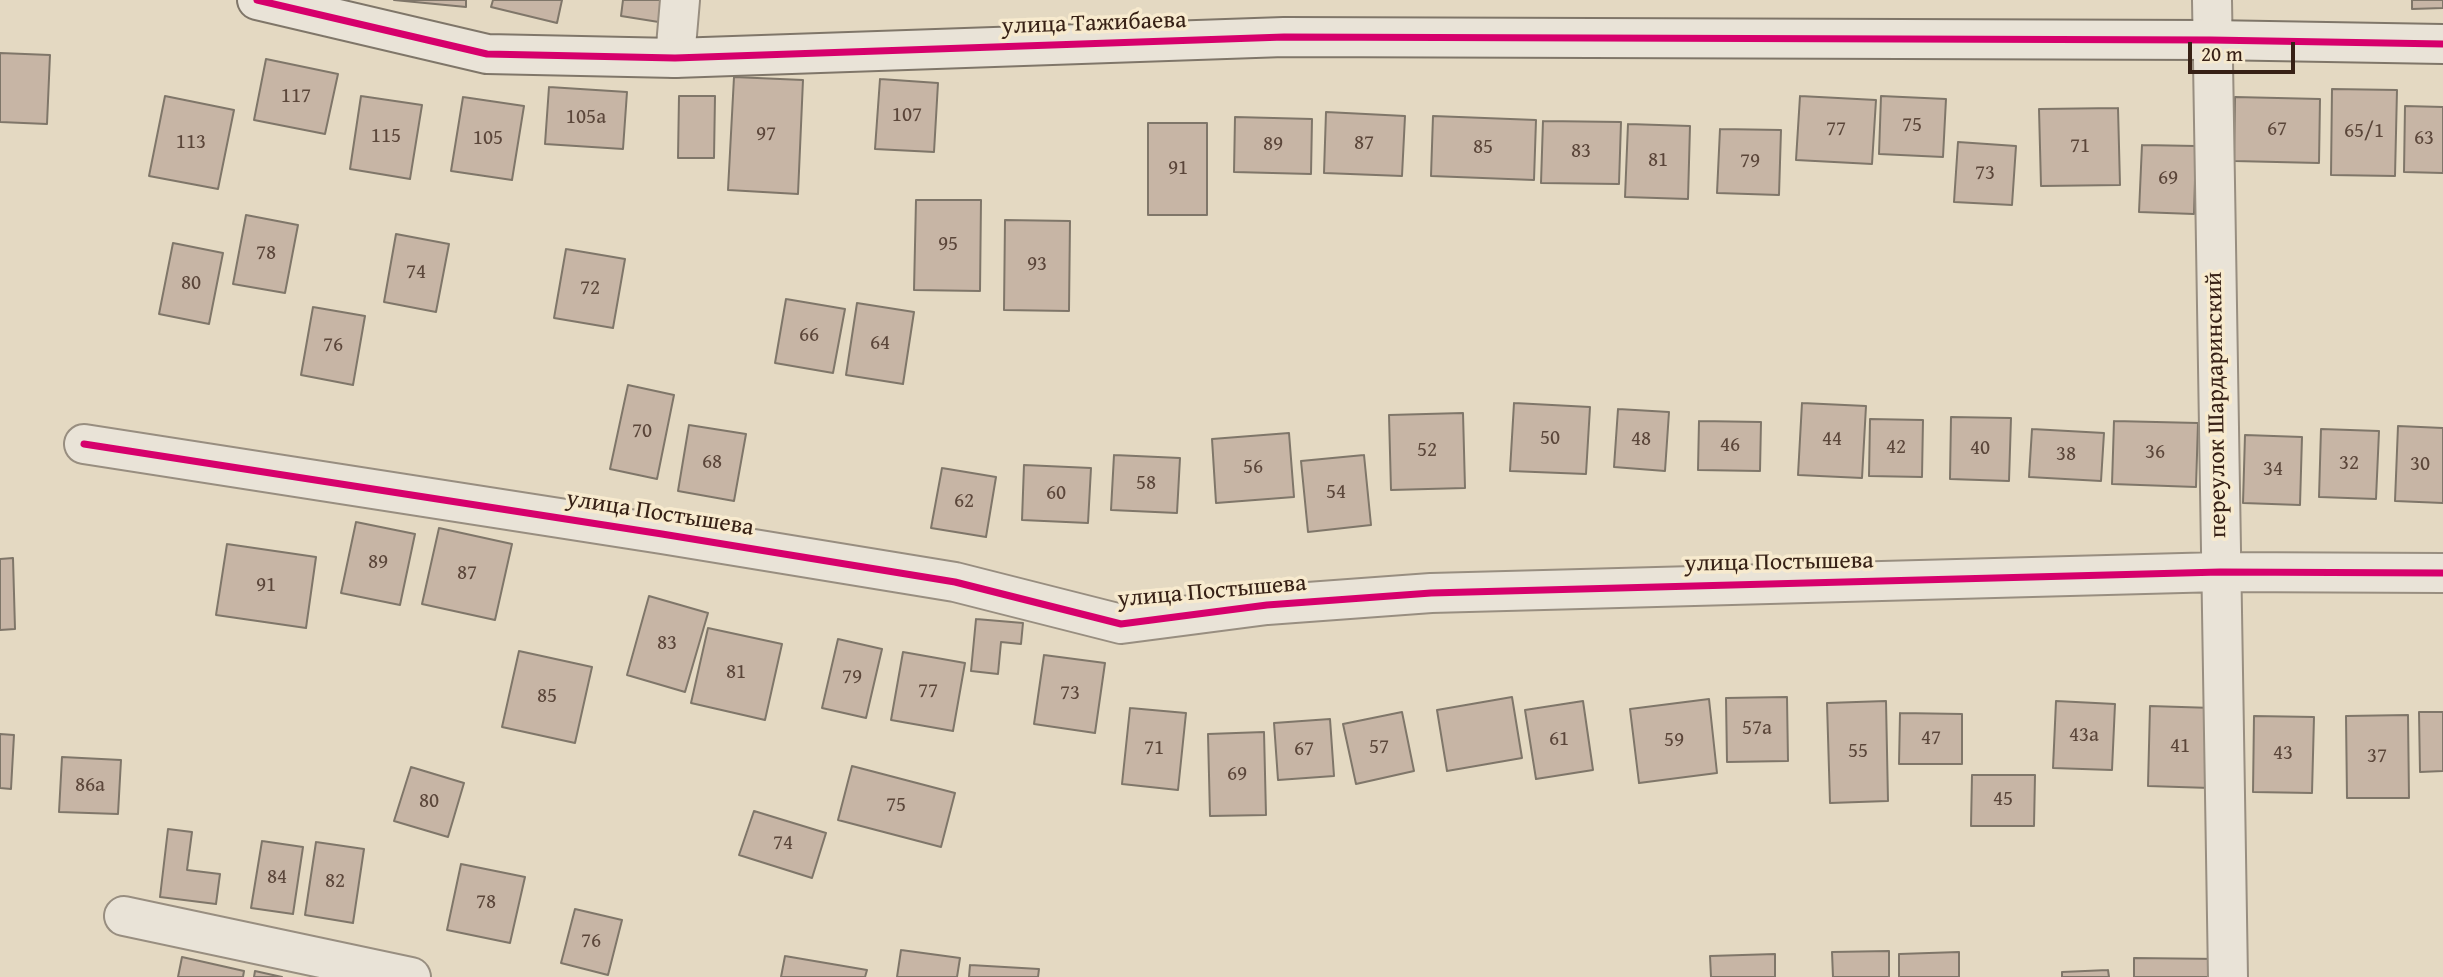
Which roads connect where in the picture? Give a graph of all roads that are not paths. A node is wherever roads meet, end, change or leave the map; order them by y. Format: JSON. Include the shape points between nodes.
{"nodes":[{"id":1,"x":257,"y":0,"type":"edge"},
{"id":2,"x":680,"y":0,"type":"edge"},
{"id":3,"x":2212,"y":0,"type":"edge"},
{"id":4,"x":2211,"y":40,"type":"junction"},
{"id":5,"x":2443,"y":44,"type":"edge"},
{"id":6,"x":675,"y":58,"type":"junction"},
{"id":7,"x":84,"y":444,"type":"dead end"},
{"id":8,"x":2220,"y":572,"type":"junction"},
{"id":9,"x":2443,"y":573,"type":"edge"},
{"id":10,"x":124,"y":916,"type":"dead end"},
{"id":11,"x":411,"y":977,"type":"edge"},
{"id":12,"x":2228,"y":977,"type":"edge"}],
"edges":[{"from":1,"to":6,"type":"street","name":"улица Тажибаева","via":[[487,54]]},
{"from":2,"to":6,"type":"street"},
{"from":3,"to":4,"type":"street","name":"переулок Шардаринский"},
{"from":4,"to":5,"type":"street","name":"улица Тажибаева"},
{"from":4,"to":6,"type":"street","name":"улица Тажибаева","via":[[1284,37]]},
{"from":4,"to":8,"type":"street","name":"переулок Шардаринский"},
{"from":7,"to":8,"type":"street","name":"улица Постышева","via":[[955,582],[1121,624],[1267,605],[1431,593]]},
{"from":8,"to":9,"type":"street","name":"улица Постышева"},
{"from":8,"to":12,"type":"street","name":"переулок Шардаринский"},
{"from":10,"to":11,"type":"street"}]}
